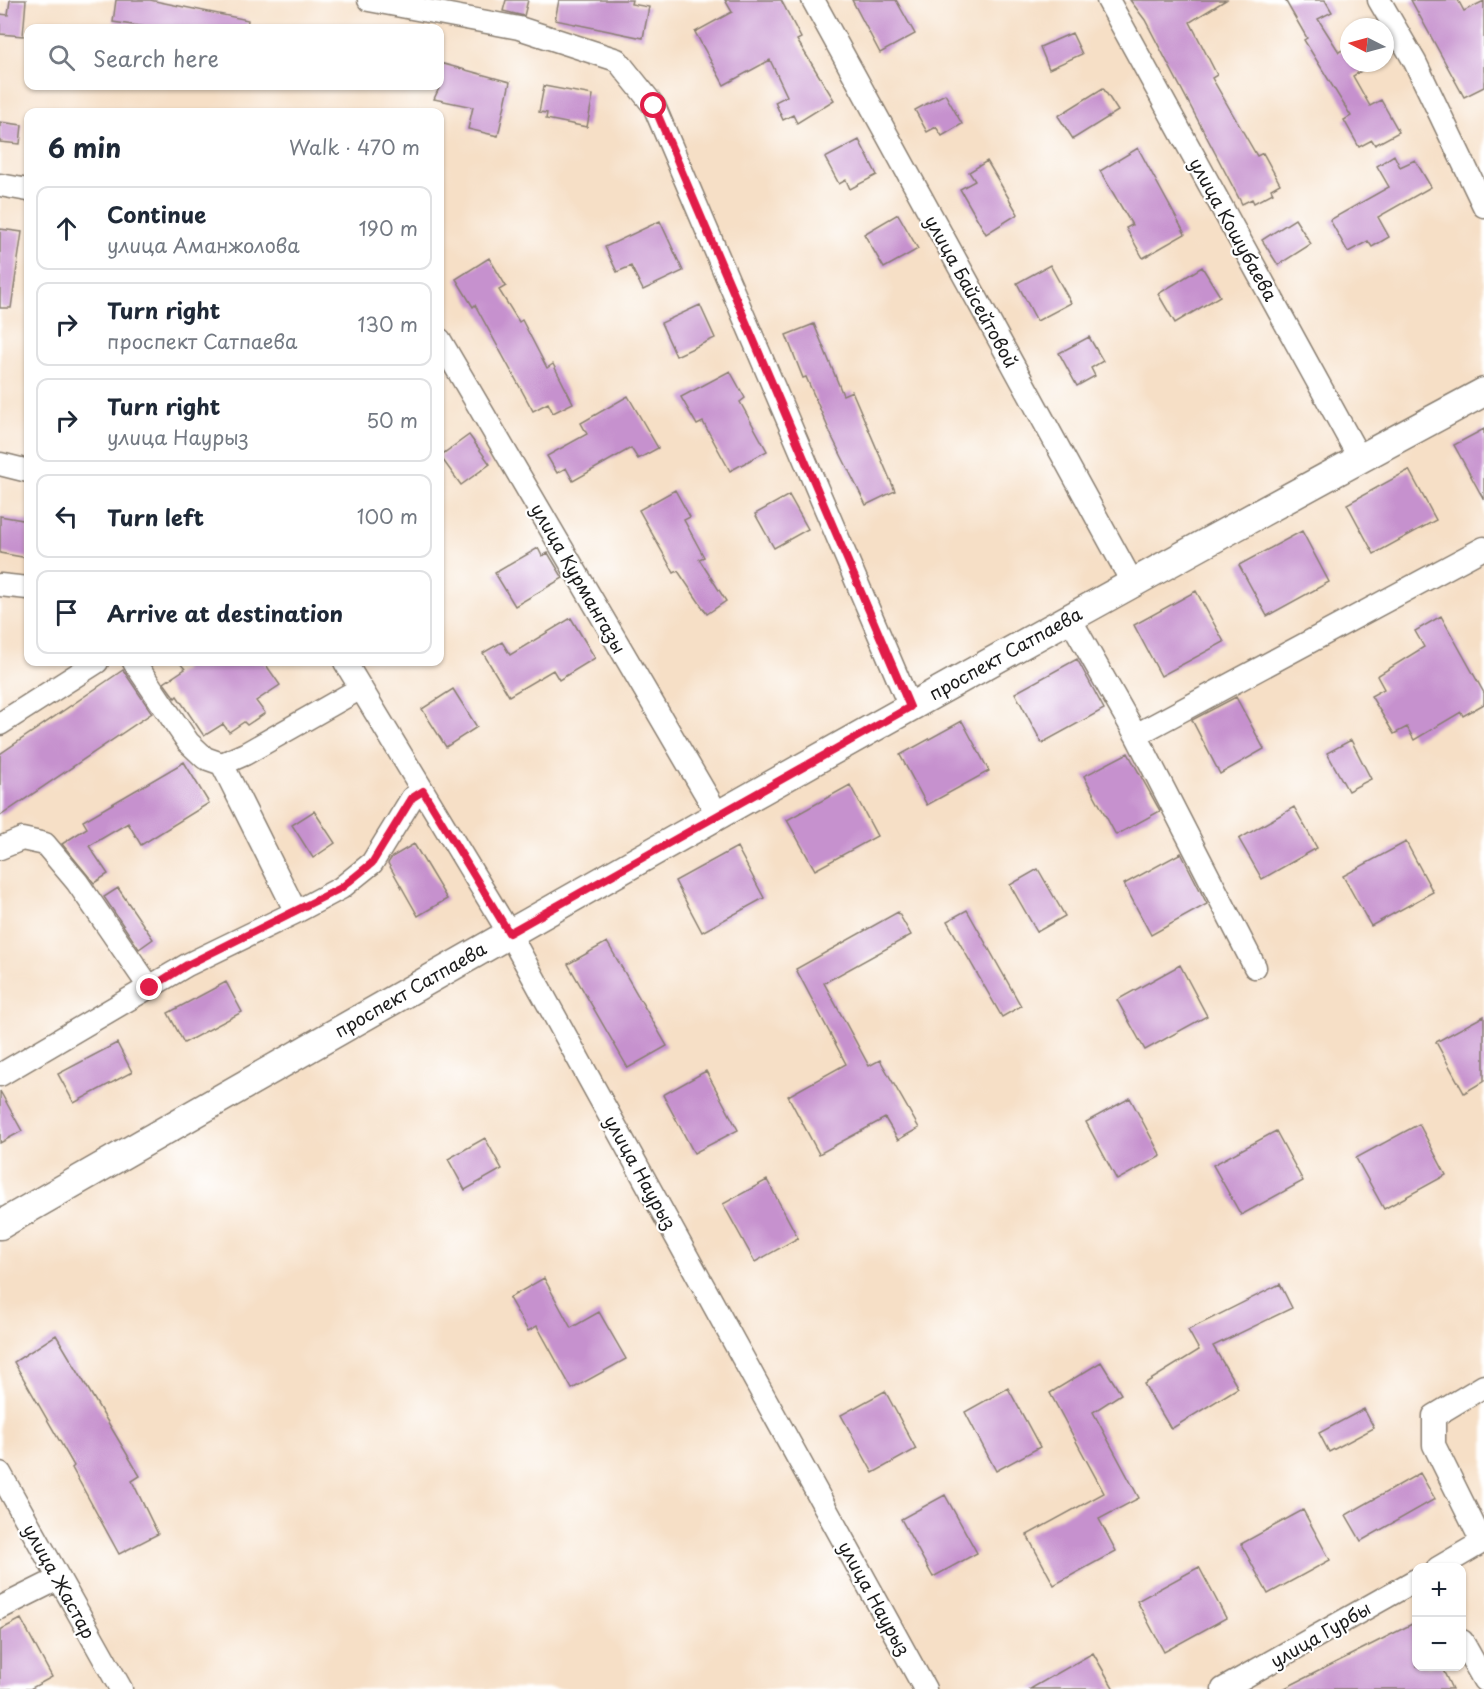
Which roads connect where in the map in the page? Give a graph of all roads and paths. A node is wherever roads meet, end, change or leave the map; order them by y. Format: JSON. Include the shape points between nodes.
{"nodes":[{"id":1,"x":369,"y":0,"type":"edge"},
{"id":2,"x":813,"y":0,"type":"edge"},
{"id":3,"x":1108,"y":0,"type":"edge"},
{"id":4,"x":1379,"y":0,"type":"edge"},
{"id":5,"x":0,"y":185,"type":"edge"},
{"id":6,"x":24,"y":189,"type":"edge"},
{"id":7,"x":1484,"y":206,"type":"edge"},
{"id":8,"x":444,"y":347,"type":"edge"},
{"id":9,"x":1484,"y":392,"type":"edge"},
{"id":10,"x":1360,"y":459,"type":"junction"},
{"id":11,"x":0,"y":464,"type":"edge"},
{"id":12,"x":24,"y":470,"type":"edge"},
{"id":13,"x":1484,"y":548,"type":"edge"},
{"id":14,"x":1132,"y":582,"type":"junction"},
{"id":15,"x":0,"y":585,"type":"edge"},
{"id":16,"x":24,"y":588,"type":"edge"},
{"id":17,"x":1069,"y":617,"type":"junction"},
{"id":18,"x":91,"y":666,"type":"edge"},
{"id":19,"x":137,"y":666,"type":"edge"},
{"id":20,"x":347,"y":666,"type":"edge"},
{"id":21,"x":361,"y":688,"type":"junction"},
{"id":22,"x":910,"y":707,"type":"junction"},
{"id":23,"x":0,"y":724,"type":"edge"},
{"id":24,"x":1136,"y":735,"type":"junction"},
{"id":25,"x":222,"y":764,"type":"junction"},
{"id":26,"x":423,"y":791,"type":"junction"},
{"id":27,"x":718,"y":815,"type":"junction"},
{"id":28,"x":0,"y":848,"type":"edge"},
{"id":29,"x":296,"y":912,"type":"junction"},
{"id":30,"x":509,"y":933,"type":"junction"},
{"id":31,"x":1255,"y":967,"type":"dead end"},
{"id":32,"x":150,"y":988,"type":"junction"},
{"id":33,"x":0,"y":1075,"type":"edge"},
{"id":34,"x":0,"y":1225,"type":"edge"},
{"id":35,"x":1484,"y":1386,"type":"edge"},
{"id":36,"x":0,"y":1473,"type":"edge"},
{"id":37,"x":1483,"y":1542,"type":"edge"},
{"id":38,"x":1447,"y":1563,"type":"edge"},
{"id":39,"x":58,"y":1580,"type":"junction"},
{"id":40,"x":1412,"y":1582,"type":"edge"},
{"id":41,"x":0,"y":1608,"type":"edge"},
{"id":42,"x":1466,"y":1649,"type":"edge"},
{"id":43,"x":1484,"y":1680,"type":"edge"},
{"id":44,"x":121,"y":1689,"type":"edge"},
{"id":45,"x":925,"y":1689,"type":"edge"},
{"id":46,"x":1223,"y":1689,"type":"edge"}],
"edges":[{"from":1,"to":22,"type":"street","via":[[519,28],[617,60],[654,106]]},
{"from":2,"to":14,"type":"street","name":"улица Байсейтовой"},
{"from":3,"to":10,"type":"street","name":"улица Кошубаева"},
{"from":4,"to":7,"type":"street","via":[[1415,62]]},
{"from":5,"to":6,"type":"street"},
{"from":8,"to":27,"type":"street","name":"улица Курмангазы"},
{"from":9,"to":10,"type":"street","name":"проспект Сатпаева"},
{"from":10,"to":14,"type":"street","name":"проспект Сатпаева"},
{"from":11,"to":12,"type":"street"},
{"from":13,"to":24,"type":"street"},
{"from":14,"to":17,"type":"street","name":"проспект Сатпаева"},
{"from":15,"to":16,"type":"street"},
{"from":17,"to":22,"type":"street","name":"проспект Сатпаева"},
{"from":17,"to":24,"type":"street"},
{"from":18,"to":23,"type":"street"},
{"from":19,"to":25,"type":"street","via":[[188,742],[205,758]]},
{"from":20,"to":21,"type":"street","name":"улица Наурыз"},
{"from":21,"to":25,"type":"street"},
{"from":21,"to":26,"type":"street","name":"улица Наурыз"},
{"from":22,"to":27,"type":"street","name":"проспект Сатпаева"},
{"from":24,"to":31,"type":"street"},
{"from":25,"to":29,"type":"street"},
{"from":26,"to":29,"type":"street","via":[[412,798],[372,863],[341,888]]},
{"from":26,"to":30,"type":"street","name":"улица Наурыз"},
{"from":27,"to":30,"type":"street","name":"проспект Сатпаева"},
{"from":28,"to":32,"type":"street","via":[[22,838],[45,844],[77,882]]},
{"from":29,"to":32,"type":"street","via":[[187,965]]},
{"from":30,"to":34,"type":"street","name":"проспект Сатпаева"},
{"from":30,"to":45,"type":"street","name":"улица Наурыз"},
{"from":32,"to":33,"type":"street"},
{"from":35,"to":37,"type":"street","via":[[1434,1416],[1432,1430],[1434,1444]]},
{"from":36,"to":39,"type":"street","name":"улица Жастар"},
{"from":37,"to":38,"type":"street"},
{"from":39,"to":41,"type":"street"},
{"from":39,"to":44,"type":"street","name":"улица Жастар"},
{"from":40,"to":46,"type":"street","name":"улица Гурбы"},
{"from":42,"to":43,"type":"street"}]}
